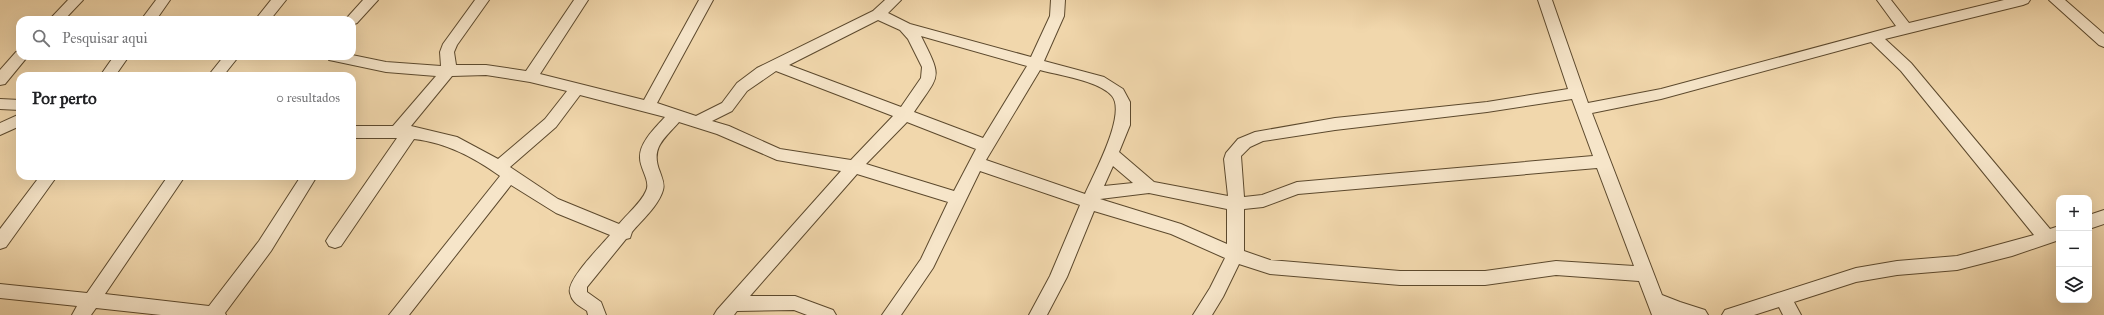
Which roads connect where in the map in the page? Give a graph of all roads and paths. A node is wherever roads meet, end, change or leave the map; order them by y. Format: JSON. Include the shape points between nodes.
{"nodes":[{"id":1,"x":76,"y":0,"type":"edge"},
{"id":2,"x":163,"y":0,"type":"edge"},
{"id":3,"x":279,"y":0,"type":"edge"},
{"id":4,"x":371,"y":0,"type":"edge"},
{"id":5,"x":482,"y":0,"type":"edge"},
{"id":6,"x":581,"y":0,"type":"edge"},
{"id":7,"x":706,"y":0,"type":"edge"},
{"id":8,"x":894,"y":0,"type":"edge"},
{"id":9,"x":1058,"y":0,"type":"edge"},
{"id":10,"x":1545,"y":0,"type":"edge"},
{"id":11,"x":1884,"y":0,"type":"edge"},
{"id":12,"x":2056,"y":0,"type":"edge"},
{"id":13,"x":2014,"y":1,"type":"edge"},
{"id":14,"x":878,"y":14,"type":"junction"},
{"id":15,"x":60,"y":16,"type":"edge"},
{"id":16,"x":151,"y":16,"type":"edge"},
{"id":17,"x":265,"y":16,"type":"edge"},
{"id":18,"x":356,"y":16,"type":"edge"},
{"id":19,"x":905,"y":27,"type":"junction"},
{"id":20,"x":1906,"y":29,"type":"junction"},
{"id":21,"x":1874,"y":37,"type":"junction"},
{"id":22,"x":2104,"y":42,"type":"edge"},
{"id":23,"x":18,"y":60,"type":"edge"},
{"id":24,"x":119,"y":60,"type":"edge"},
{"id":25,"x":229,"y":60,"type":"edge"},
{"id":26,"x":353,"y":60,"type":"edge"},
{"id":27,"x":1036,"y":63,"type":"junction"},
{"id":28,"x":775,"y":65,"type":"junction"},
{"id":29,"x":448,"y":70,"type":"junction"},
{"id":30,"x":110,"y":72,"type":"edge"},
{"id":31,"x":218,"y":72,"type":"edge"},
{"id":32,"x":530,"y":77,"type":"junction"},
{"id":33,"x":0,"y":80,"type":"edge"},
{"id":34,"x":576,"y":89,"type":"junction"},
{"id":35,"x":1577,"y":93,"type":"junction"},
{"id":36,"x":0,"y":104,"type":"edge"},
{"id":37,"x":16,"y":105,"type":"edge"},
{"id":38,"x":648,"y":106,"type":"junction"},
{"id":39,"x":727,"y":107,"type":"junction"},
{"id":40,"x":1584,"y":109,"type":"junction"},
{"id":41,"x":676,"y":115,"type":"junction"},
{"id":42,"x":904,"y":115,"type":"junction"},
{"id":43,"x":16,"y":122,"type":"edge"},
{"id":44,"x":697,"y":122,"type":"junction"},
{"id":45,"x":0,"y":129,"type":"edge"},
{"id":46,"x":723,"y":130,"type":"junction"},
{"id":47,"x":404,"y":131,"type":"junction"},
{"id":48,"x":356,"y":132,"type":"edge"},
{"id":49,"x":986,"y":146,"type":"junction"},
{"id":50,"x":1110,"y":154,"type":"junction"},
{"id":51,"x":1604,"y":161,"type":"junction"},
{"id":52,"x":976,"y":163,"type":"junction"},
{"id":53,"x":854,"y":167,"type":"junction"},
{"id":54,"x":503,"y":172,"type":"junction"},
{"id":55,"x":46,"y":180,"type":"edge"},
{"id":56,"x":174,"y":180,"type":"edge"},
{"id":57,"x":306,"y":180,"type":"edge"},
{"id":58,"x":1149,"y":187,"type":"junction"},
{"id":59,"x":1093,"y":198,"type":"junction"},
{"id":60,"x":958,"y":199,"type":"junction"},
{"id":61,"x":1235,"y":204,"type":"junction"},
{"id":62,"x":2104,"y":217,"type":"edge"},
{"id":63,"x":2092,"y":221,"type":"edge"},
{"id":64,"x":624,"y":233,"type":"junction"},
{"id":65,"x":2052,"y":235,"type":"edge"},
{"id":66,"x":335,"y":241,"type":"dead end"},
{"id":67,"x":0,"y":242,"type":"edge"},
{"id":68,"x":1235,"y":254,"type":"junction"},
{"id":69,"x":1645,"y":274,"type":"junction"},
{"id":70,"x":0,"y":292,"type":"edge"},
{"id":71,"x":1783,"y":298,"type":"junction"},
{"id":72,"x":1654,"y":299,"type":"junction"},
{"id":73,"x":92,"y":300,"type":"junction"},
{"id":74,"x":728,"y":309,"type":"edge"},
{"id":75,"x":81,"y":315,"type":"edge"},
{"id":76,"x":215,"y":315,"type":"edge"},
{"id":77,"x":398,"y":315,"type":"edge"},
{"id":78,"x":597,"y":315,"type":"edge"},
{"id":79,"x":826,"y":315,"type":"edge"},
{"id":80,"x":891,"y":315,"type":"edge"},
{"id":81,"x":1038,"y":315,"type":"edge"},
{"id":82,"x":1202,"y":315,"type":"edge"},
{"id":83,"x":1661,"y":315,"type":"edge"},
{"id":84,"x":1699,"y":315,"type":"edge"},
{"id":85,"x":1731,"y":315,"type":"edge"},
{"id":86,"x":1792,"y":315,"type":"edge"}],
"edges":[{"from":1,"to":15,"type":"street"},
{"from":2,"to":16,"type":"street"},
{"from":3,"to":17,"type":"street"},
{"from":4,"to":18,"type":"street"},
{"from":5,"to":29,"type":"street","via":[[450,44],[447,52]]},
{"from":6,"to":32,"type":"street"},
{"from":7,"to":38,"type":"street"},
{"from":8,"to":14,"type":"street"},
{"from":9,"to":27,"type":"street","via":[[1057,16]]},
{"from":10,"to":35,"type":"street"},
{"from":11,"to":20,"type":"street"},
{"from":12,"to":22,"type":"street"},
{"from":13,"to":20,"type":"street"},
{"from":14,"to":19,"type":"street"},
{"from":14,"to":28,"type":"street"},
{"from":19,"to":27,"type":"street"},
{"from":19,"to":42,"type":"street","via":[[914,36],[930,72],[929,78]]},
{"from":20,"to":21,"type":"street"},
{"from":21,"to":40,"type":"street","via":[[1661,94]]},
{"from":21,"to":65,"type":"street","via":[[1906,67]]},
{"from":23,"to":33,"type":"street"},
{"from":24,"to":30,"type":"street"},
{"from":25,"to":31,"type":"street"},
{"from":26,"to":29,"type":"street","via":[[386,67]]},
{"from":27,"to":49,"type":"street"},
{"from":27,"to":50,"type":"street","via":[[1115,87],[1120,94],[1122,125]]},
{"from":28,"to":39,"type":"street","via":[[750,80]]},
{"from":28,"to":42,"type":"street"},
{"from":29,"to":32,"type":"street","via":[[486,70]]},
{"from":29,"to":47,"type":"street"},
{"from":32,"to":34,"type":"street"},
{"from":34,"to":38,"type":"street"},
{"from":34,"to":54,"type":"street","via":[[556,119]]},
{"from":35,"to":40,"type":"street"},
{"from":35,"to":61,"type":"street","via":[[1487,107],[1335,124],[1251,139],[1239,148],[1232,159],[1236,185]]},
{"from":36,"to":37,"type":"street"},
{"from":38,"to":41,"type":"street"},
{"from":39,"to":44,"type":"street"},
{"from":39,"to":46,"type":"street"},
{"from":40,"to":51,"type":"street"},
{"from":41,"to":44,"type":"street"},
{"from":41,"to":64,"type":"street","via":[[650,146],[648,154],[656,190]]},
{"from":42,"to":49,"type":"street"},
{"from":42,"to":53,"type":"street"},
{"from":43,"to":45,"type":"street"},
{"from":44,"to":46,"type":"street"},
{"from":46,"to":53,"type":"street","via":[[777,154]]},
{"from":47,"to":48,"type":"street"},
{"from":47,"to":54,"type":"street","via":[[433,136],[472,150]]},
{"from":47,"to":66,"type":"street"},
{"from":49,"to":52,"type":"street"},
{"from":50,"to":58,"type":"street"},
{"from":50,"to":59,"type":"street"},
{"from":51,"to":61,"type":"street","via":[[1297,188],[1263,201]]},
{"from":51,"to":69,"type":"street"},
{"from":52,"to":59,"type":"street","via":[[1050,190]]},
{"from":52,"to":60,"type":"street"},
{"from":53,"to":60,"type":"street"},
{"from":53,"to":74,"type":"street"},
{"from":54,"to":64,"type":"street","via":[[570,213]]},
{"from":54,"to":77,"type":"street"},
{"from":55,"to":67,"type":"street"},
{"from":56,"to":73,"type":"street"},
{"from":57,"to":76,"type":"street","via":[[265,246]]},
{"from":58,"to":59,"type":"street"},
{"from":58,"to":61,"type":"street"},
{"from":59,"to":68,"type":"street","via":[[1132,217],[1183,231]]},
{"from":59,"to":81,"type":"street"},
{"from":60,"to":80,"type":"street","via":[[926,263]]},
{"from":61,"to":68,"type":"street"},
{"from":62,"to":63,"type":"street"},
{"from":64,"to":78,"type":"street","via":[[579,284],[579,297],[595,307]]},
{"from":65,"to":71,"type":"street","via":[[1957,263],[1897,268],[1856,275]]},
{"from":68,"to":69,"type":"street","via":[[1270,267],[1400,278],[1485,278],[1570,268]]},
{"from":68,"to":82,"type":"street","via":[[1217,292]]},
{"from":69,"to":72,"type":"street"},
{"from":70,"to":73,"type":"street"},
{"from":71,"to":85,"type":"street"},
{"from":71,"to":86,"type":"street"},
{"from":72,"to":83,"type":"street"},
{"from":72,"to":84,"type":"street","via":[[1676,309]]},
{"from":73,"to":75,"type":"street"},
{"from":73,"to":76,"type":"street"},
{"from":74,"to":79,"type":"street","via":[[795,303]]}]}
